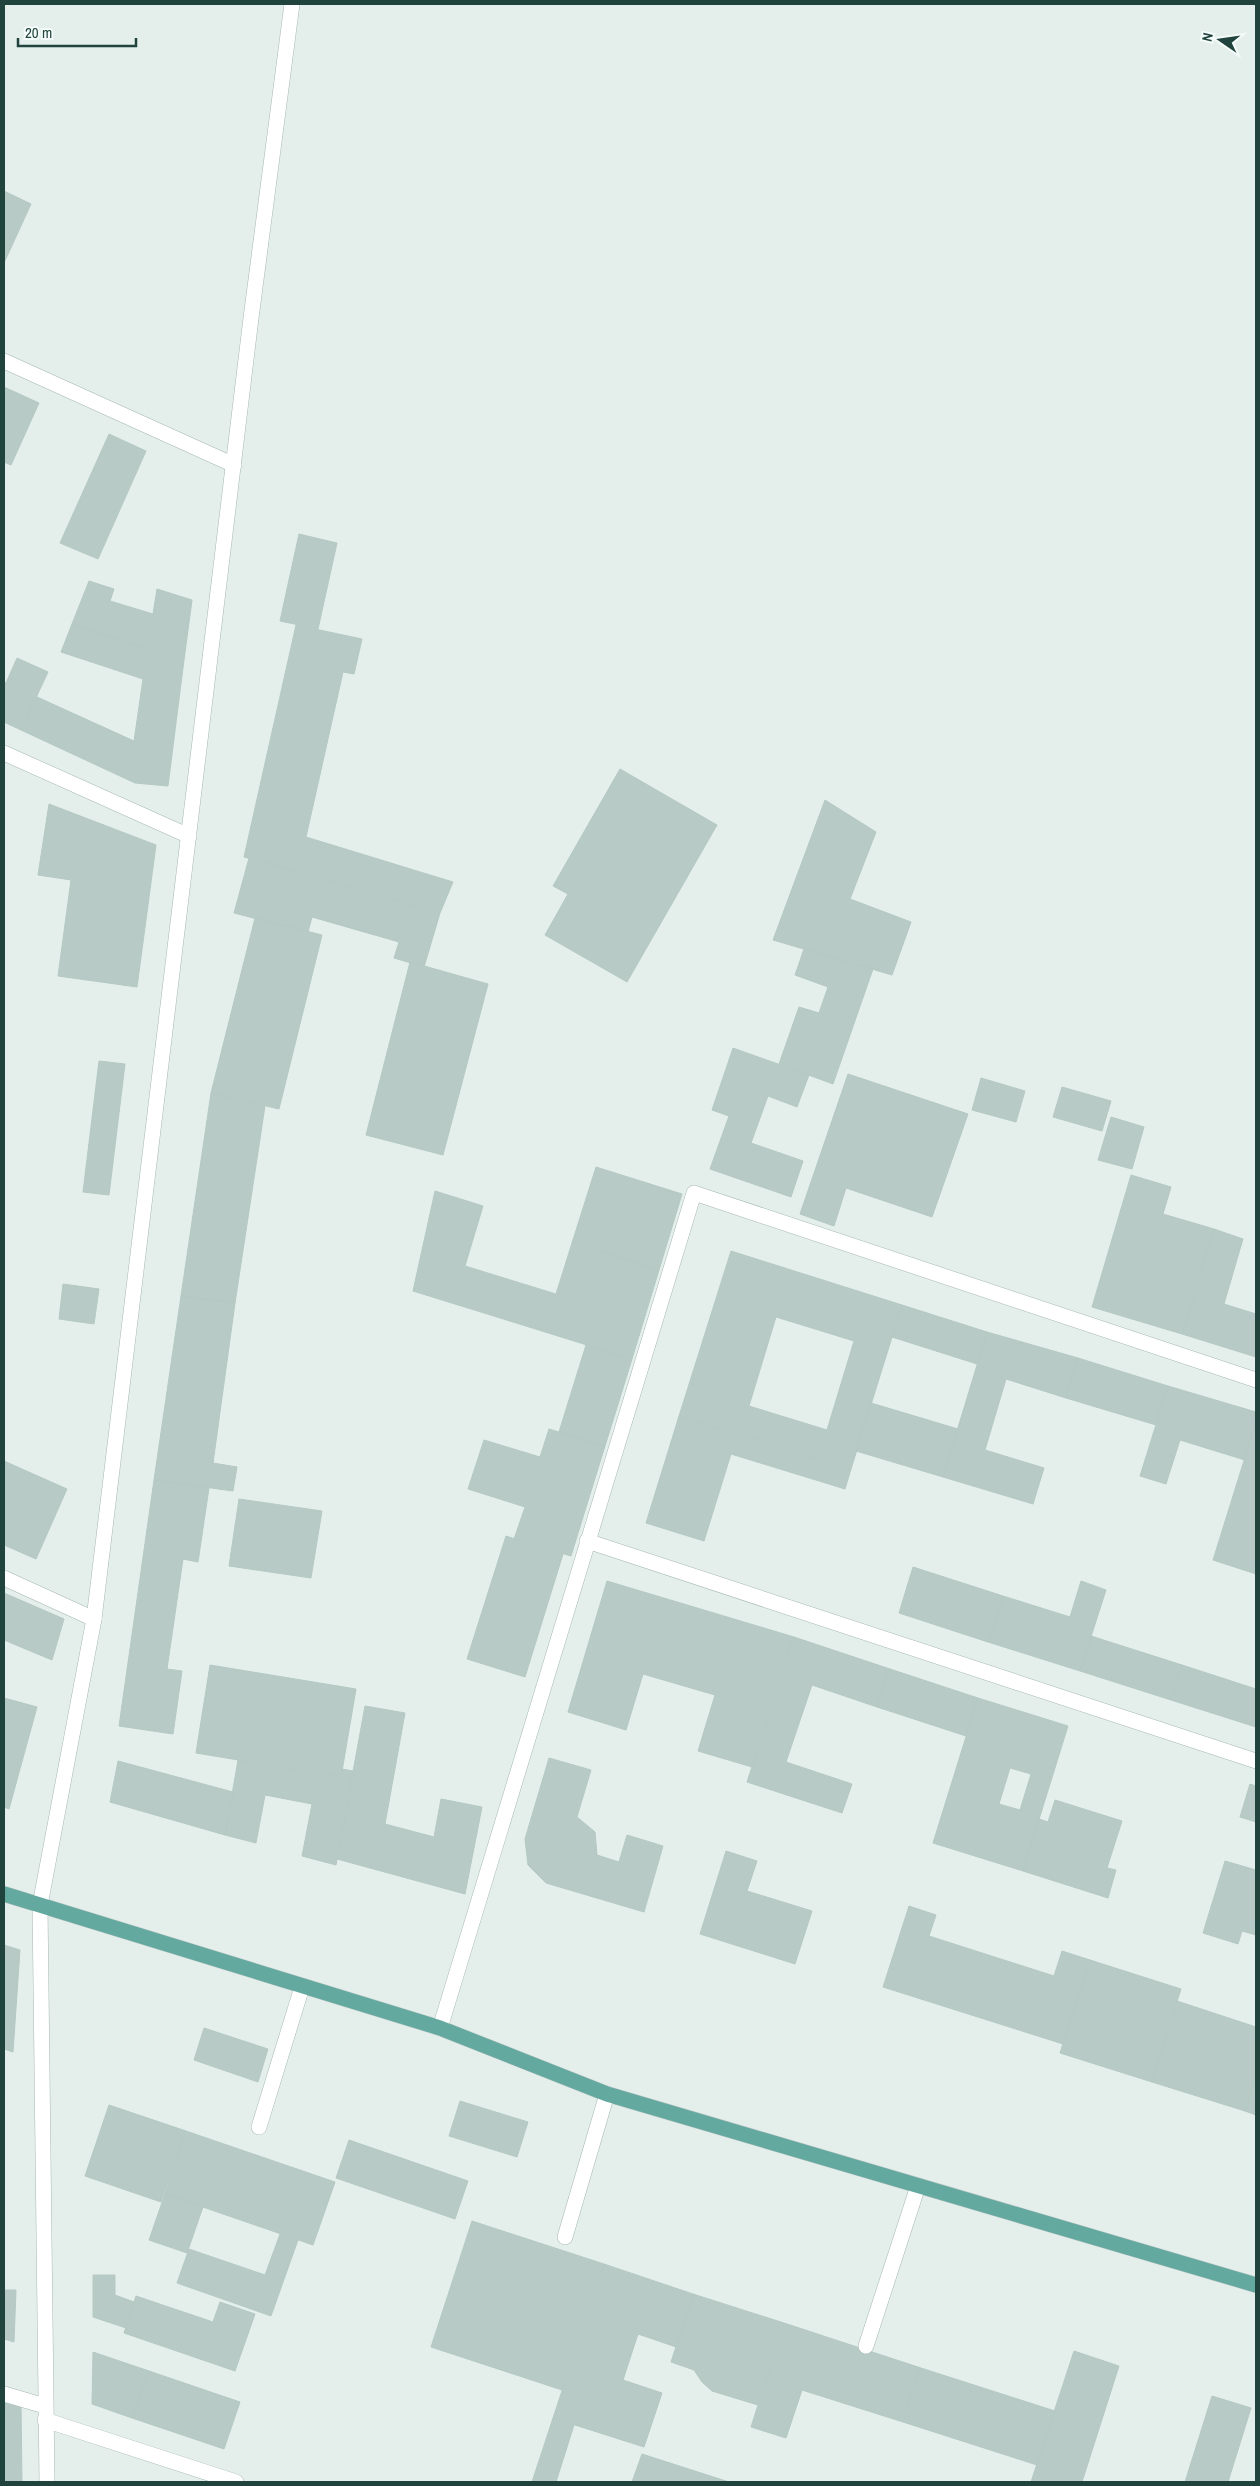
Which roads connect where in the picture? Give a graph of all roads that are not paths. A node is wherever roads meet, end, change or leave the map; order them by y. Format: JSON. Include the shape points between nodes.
{"nodes":[{"id":1,"x":292,"y":4,"type":"edge"},
{"id":2,"x":4,"y":360,"type":"edge"},
{"id":3,"x":234,"y":465,"type":"junction"},
{"id":4,"x":4,"y":753,"type":"edge"},
{"id":5,"x":189,"y":836,"type":"junction"},
{"id":6,"x":1256,"y":1380,"type":"edge"},
{"id":7,"x":587,"y":1541,"type":"junction"},
{"id":8,"x":4,"y":1578,"type":"edge"},
{"id":9,"x":94,"y":1619,"type":"junction"},
{"id":10,"x":1256,"y":1761,"type":"edge"},
{"id":11,"x":4,"y":1894,"type":"edge"},
{"id":12,"x":40,"y":1905,"type":"junction"},
{"id":13,"x":302,"y":1987,"type":"junction"},
{"id":14,"x":440,"y":2028,"type":"junction"},
{"id":15,"x":607,"y":2094,"type":"junction"},
{"id":16,"x":259,"y":2127,"type":"dead end"},
{"id":17,"x":918,"y":2186,"type":"junction"},
{"id":18,"x":565,"y":2237,"type":"dead end"},
{"id":19,"x":1256,"y":2285,"type":"edge"},
{"id":20,"x":866,"y":2346,"type":"dead end"},
{"id":21,"x":4,"y":2394,"type":"edge"},
{"id":22,"x":45,"y":2413,"type":"junction"},
{"id":23,"x":47,"y":2482,"type":"edge"},
{"id":24,"x":236,"y":2482,"type":"edge"}],
"edges":[{"from":1,"to":3,"type":"street"},
{"from":2,"to":3,"type":"street"},
{"from":3,"to":5,"type":"street"},
{"from":4,"to":5,"type":"street"},
{"from":5,"to":9,"type":"street"},
{"from":6,"to":7,"type":"street","via":[[694,1193]]},
{"from":7,"to":10,"type":"street"},
{"from":7,"to":14,"type":"street"},
{"from":8,"to":9,"type":"street"},
{"from":9,"to":12,"type":"street"},
{"from":11,"to":12,"type":"main road"},
{"from":12,"to":13,"type":"main road"},
{"from":12,"to":22,"type":"street"},
{"from":13,"to":14,"type":"main road"},
{"from":13,"to":16,"type":"street"},
{"from":14,"to":15,"type":"main road"},
{"from":15,"to":17,"type":"main road"},
{"from":15,"to":18,"type":"street"},
{"from":17,"to":19,"type":"main road"},
{"from":17,"to":20,"type":"street"},
{"from":21,"to":22,"type":"street"},
{"from":22,"to":23,"type":"street"},
{"from":22,"to":24,"type":"street"}]}
